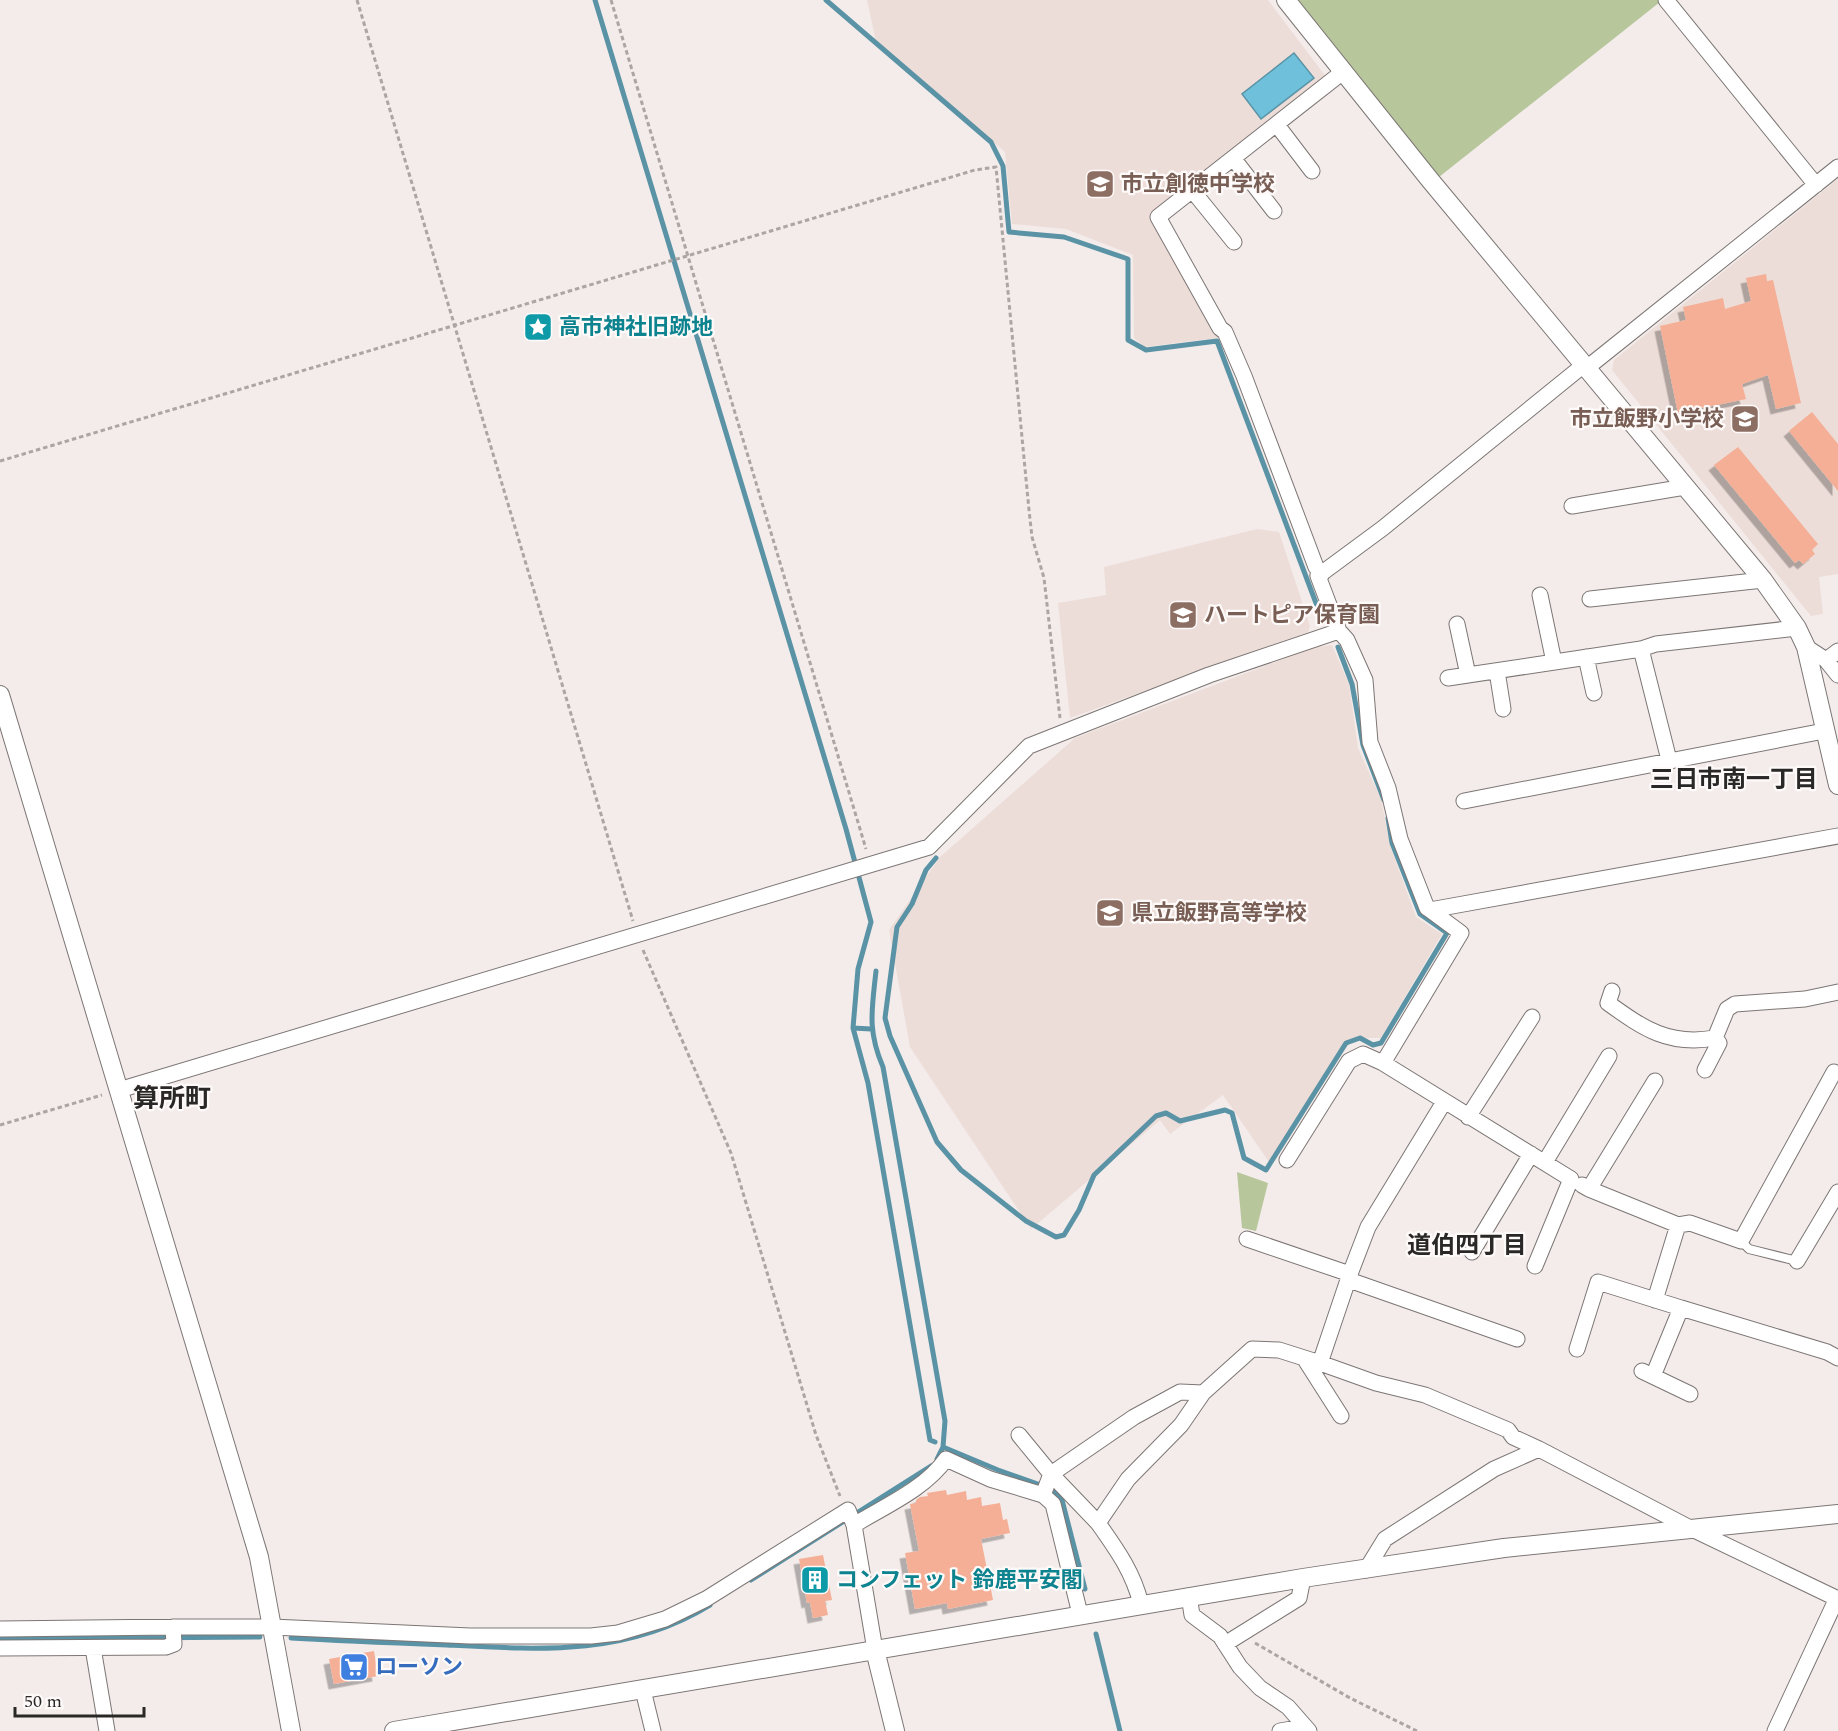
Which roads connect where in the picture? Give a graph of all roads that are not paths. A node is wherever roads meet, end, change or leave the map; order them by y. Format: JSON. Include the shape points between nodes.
{"nodes":[{"id":1,"x":1286,"y":0,"type":"edge"},
{"id":2,"x":1666,"y":0,"type":"edge"},
{"id":3,"x":1344,"y":71,"type":"junction"},
{"id":4,"x":1277,"y":125,"type":"junction"},
{"id":5,"x":1233,"y":158,"type":"junction"},
{"id":6,"x":1838,"y":168,"type":"edge"},
{"id":7,"x":1312,"y":171,"type":"dead end"},
{"id":8,"x":1816,"y":185,"type":"junction"},
{"id":9,"x":1192,"y":190,"type":"junction"},
{"id":10,"x":1274,"y":211,"type":"dead end"},
{"id":11,"x":1234,"y":242,"type":"dead end"},
{"id":12,"x":1587,"y":366,"type":"junction"},
{"id":13,"x":1685,"y":487,"type":"junction"},
{"id":14,"x":1572,"y":506,"type":"dead end"},
{"id":15,"x":1322,"y":574,"type":"junction"},
{"id":16,"x":1762,"y":580,"type":"junction"},
{"id":17,"x":1540,"y":595,"type":"dead end"},
{"id":18,"x":1590,"y":599,"type":"dead end"},
{"id":19,"x":1457,"y":624,"type":"dead end"},
{"id":20,"x":1797,"y":628,"type":"junction"},
{"id":21,"x":1339,"y":631,"type":"junction"},
{"id":22,"x":1806,"y":647,"type":"junction"},
{"id":23,"x":1641,"y":649,"type":"junction"},
{"id":24,"x":1832,"y":655,"type":"edge"},
{"id":25,"x":1586,"y":657,"type":"junction"},
{"id":26,"x":1554,"y":662,"type":"junction"},
{"id":27,"x":1497,"y":671,"type":"junction"},
{"id":28,"x":1468,"y":675,"type":"junction"},
{"id":29,"x":1838,"y":675,"type":"edge"},
{"id":30,"x":1448,"y":678,"type":"dead end"},
{"id":31,"x":1594,"y":693,"type":"dead end"},
{"id":32,"x":0,"y":694,"type":"edge"},
{"id":33,"x":1503,"y":710,"type":"dead end"},
{"id":34,"x":1824,"y":731,"type":"junction"},
{"id":35,"x":1669,"y":760,"type":"junction"},
{"id":36,"x":1838,"y":785,"type":"edge"},
{"id":37,"x":1464,"y":801,"type":"dead end"},
{"id":38,"x":1838,"y":836,"type":"edge"},
{"id":39,"x":1430,"y":910,"type":"junction"},
{"id":40,"x":1612,"y":991,"type":"dead end"},
{"id":41,"x":1838,"y":992,"type":"edge"},
{"id":42,"x":1532,"y":1017,"type":"dead end"},
{"id":43,"x":1715,"y":1038,"type":"junction"},
{"id":44,"x":1609,"y":1056,"type":"dead end"},
{"id":45,"x":1383,"y":1063,"type":"junction"},
{"id":46,"x":1705,"y":1070,"type":"dead end"},
{"id":47,"x":1834,"y":1072,"type":"dead end"},
{"id":48,"x":1655,"y":1081,"type":"dead end"},
{"id":49,"x":119,"y":1090,"type":"junction"},
{"id":50,"x":1444,"y":1102,"type":"junction"},
{"id":51,"x":1468,"y":1117,"type":"junction"},
{"id":52,"x":1531,"y":1154,"type":"junction"},
{"id":53,"x":1287,"y":1160,"type":"dead end"},
{"id":54,"x":1545,"y":1162,"type":"junction"},
{"id":55,"x":1571,"y":1179,"type":"junction"},
{"id":56,"x":1589,"y":1189,"type":"junction"},
{"id":57,"x":1838,"y":1192,"type":"edge"},
{"id":58,"x":1678,"y":1225,"type":"junction"},
{"id":59,"x":1247,"y":1239,"type":"dead end"},
{"id":60,"x":1741,"y":1241,"type":"junction"},
{"id":61,"x":1472,"y":1252,"type":"dead end"},
{"id":62,"x":1797,"y":1261,"type":"joint"},
{"id":63,"x":1535,"y":1266,"type":"dead end"},
{"id":64,"x":1349,"y":1277,"type":"junction"},
{"id":65,"x":1655,"y":1300,"type":"junction"},
{"id":66,"x":1681,"y":1308,"type":"junction"},
{"id":67,"x":1517,"y":1339,"type":"dead end"},
{"id":68,"x":1577,"y":1349,"type":"dead end"},
{"id":69,"x":1304,"y":1358,"type":"junction"},
{"id":70,"x":1838,"y":1358,"type":"edge"},
{"id":71,"x":1320,"y":1363,"type":"junction"},
{"id":72,"x":1203,"y":1393,"type":"junction"},
{"id":73,"x":1690,"y":1394,"type":"dead end"},
{"id":74,"x":1341,"y":1416,"type":"dead end"},
{"id":75,"x":1019,"y":1435,"type":"dead end"},
{"id":76,"x":1539,"y":1449,"type":"junction"},
{"id":77,"x":1051,"y":1475,"type":"junction"},
{"id":78,"x":1043,"y":1495,"type":"junction"},
{"id":79,"x":1838,"y":1514,"type":"edge"},
{"id":80,"x":1098,"y":1523,"type":"junction"},
{"id":81,"x":854,"y":1525,"type":"junction"},
{"id":82,"x":1690,"y":1528,"type":"junction"},
{"id":83,"x":1366,"y":1570,"type":"junction"},
{"id":84,"x":1303,"y":1578,"type":"junction"},
{"id":85,"x":1189,"y":1596,"type":"junction"},
{"id":86,"x":1837,"y":1599,"type":"edge"},
{"id":87,"x":1141,"y":1604,"type":"junction"},
{"id":88,"x":1080,"y":1614,"type":"junction"},
{"id":89,"x":272,"y":1627,"type":"junction"},
{"id":90,"x":0,"y":1629,"type":"edge"},
{"id":91,"x":174,"y":1634,"type":"junction"},
{"id":92,"x":1225,"y":1644,"type":"junction"},
{"id":93,"x":0,"y":1648,"type":"edge"},
{"id":94,"x":93,"y":1648,"type":"junction"},
{"id":95,"x":875,"y":1650,"type":"junction"},
{"id":96,"x":643,"y":1690,"type":"junction"},
{"id":97,"x":1306,"y":1729,"type":"edge"},
{"id":98,"x":107,"y":1731,"type":"edge"},
{"id":99,"x":291,"y":1731,"type":"edge"},
{"id":100,"x":394,"y":1731,"type":"edge"},
{"id":101,"x":653,"y":1731,"type":"edge"},
{"id":102,"x":895,"y":1731,"type":"edge"},
{"id":103,"x":1280,"y":1731,"type":"edge"},
{"id":104,"x":1775,"y":1731,"type":"edge"}],
"edges":[{"from":1,"to":3,"type":"street"},
{"from":2,"to":8,"type":"street"},
{"from":3,"to":4,"type":"street"},
{"from":3,"to":12,"type":"street"},
{"from":4,"to":5,"type":"street"},
{"from":4,"to":7,"type":"street"},
{"from":5,"to":9,"type":"street"},
{"from":5,"to":10,"type":"street"},
{"from":6,"to":8,"type":"street"},
{"from":8,"to":12,"type":"street"},
{"from":9,"to":11,"type":"street"},
{"from":9,"to":15,"type":"street","via":[[1158,217],[1225,332]]},
{"from":12,"to":13,"type":"street"},
{"from":12,"to":15,"type":"street"},
{"from":13,"to":14,"type":"street"},
{"from":13,"to":16,"type":"street"},
{"from":15,"to":21,"type":"street","via":[[1318,576]]},
{"from":16,"to":18,"type":"street"},
{"from":16,"to":20,"type":"street"},
{"from":17,"to":26,"type":"street"},
{"from":19,"to":28,"type":"street"},
{"from":20,"to":22,"type":"street"},
{"from":20,"to":23,"type":"street"},
{"from":21,"to":39,"type":"street","via":[[1365,680],[1370,742],[1388,788],[1400,839]]},
{"from":21,"to":49,"type":"street","via":[[1209,675],[1029,746],[929,847]]},
{"from":22,"to":24,"type":"street"},
{"from":22,"to":34,"type":"street"},
{"from":23,"to":25,"type":"street"},
{"from":23,"to":35,"type":"street"},
{"from":24,"to":29,"type":"street"},
{"from":25,"to":26,"type":"street"},
{"from":25,"to":31,"type":"street"},
{"from":26,"to":27,"type":"street"},
{"from":27,"to":28,"type":"street"},
{"from":27,"to":33,"type":"street"},
{"from":28,"to":30,"type":"street"},
{"from":32,"to":49,"type":"street"},
{"from":34,"to":35,"type":"street"},
{"from":34,"to":36,"type":"street"},
{"from":35,"to":37,"type":"street"},
{"from":38,"to":39,"type":"street"},
{"from":39,"to":45,"type":"street","via":[[1461,933]]},
{"from":40,"to":43,"type":"street","via":[[1608,1003],[1662,1035],[1689,1042]]},
{"from":41,"to":43,"type":"street","via":[[1805,999],[1735,1004],[1727,1009]]},
{"from":42,"to":51,"type":"street"},
{"from":43,"to":46,"type":"street","via":[[1719,1043]]},
{"from":44,"to":54,"type":"street"},
{"from":45,"to":50,"type":"street"},
{"from":45,"to":53,"type":"street","via":[[1363,1054],[1349,1060]]},
{"from":47,"to":60,"type":"street"},
{"from":48,"to":56,"type":"street"},
{"from":49,"to":89,"type":"street","via":[[259,1557]]},
{"from":50,"to":51,"type":"street"},
{"from":50,"to":64,"type":"street","via":[[1368,1227]]},
{"from":51,"to":52,"type":"street"},
{"from":52,"to":54,"type":"street"},
{"from":52,"to":61,"type":"street"},
{"from":54,"to":55,"type":"street"},
{"from":55,"to":56,"type":"street"},
{"from":55,"to":63,"type":"street"},
{"from":56,"to":58,"type":"street"},
{"from":57,"to":62,"type":"street"},
{"from":58,"to":60,"type":"street","via":[[1690,1223]]},
{"from":58,"to":65,"type":"street"},
{"from":59,"to":64,"type":"street"},
{"from":60,"to":62,"type":"lane","via":[[1749,1249]]},
{"from":64,"to":67,"type":"street"},
{"from":64,"to":71,"type":"street"},
{"from":65,"to":66,"type":"street"},
{"from":65,"to":68,"type":"street","via":[[1598,1282]]},
{"from":66,"to":70,"type":"street"},
{"from":66,"to":73,"type":"street","via":[[1648,1373]]},
{"from":69,"to":71,"type":"street"},
{"from":69,"to":72,"type":"street","via":[[1279,1350],[1252,1349]]},
{"from":69,"to":74,"type":"street"},
{"from":71,"to":76,"type":"street","via":[[1425,1395],[1508,1430],[1513,1437]]},
{"from":72,"to":77,"type":"street","via":[[1180,1392],[1134,1417]]},
{"from":72,"to":80,"type":"street","via":[[1180,1425],[1128,1479]]},
{"from":75,"to":77,"type":"street"},
{"from":76,"to":82,"type":"street"},
{"from":76,"to":83,"type":"street","via":[[1494,1469],[1385,1539]]},
{"from":77,"to":78,"type":"street"},
{"from":77,"to":80,"type":"street"},
{"from":78,"to":81,"type":"street","via":[[990,1479],[946,1459],[924,1482]]},
{"from":78,"to":88,"type":"street","via":[[1053,1504]]},
{"from":79,"to":82,"type":"street"},
{"from":80,"to":87,"type":"street","via":[[1123,1557]]},
{"from":81,"to":89,"type":"street","via":[[848,1510],[706,1599],[665,1619],[618,1633],[470,1636]]},
{"from":81,"to":95,"type":"street"},
{"from":82,"to":83,"type":"street","via":[[1504,1548]]},
{"from":82,"to":86,"type":"street"},
{"from":83,"to":84,"type":"street"},
{"from":84,"to":85,"type":"street"},
{"from":84,"to":92,"type":"street","via":[[1299,1598]]},
{"from":85,"to":87,"type":"street"},
{"from":85,"to":92,"type":"street","via":[[1192,1615]]},
{"from":86,"to":104,"type":"street"},
{"from":87,"to":88,"type":"street"},
{"from":88,"to":95,"type":"street"},
{"from":89,"to":91,"type":"street"},
{"from":89,"to":99,"type":"street"},
{"from":90,"to":91,"type":"street"},
{"from":91,"to":94,"type":"street","via":[[166,1647]]},
{"from":92,"to":97,"type":"street","via":[[1260,1688],[1288,1707]]},
{"from":93,"to":94,"type":"street"},
{"from":94,"to":98,"type":"street"},
{"from":95,"to":96,"type":"street"},
{"from":95,"to":102,"type":"street"},
{"from":96,"to":100,"type":"street"},
{"from":96,"to":101,"type":"street"},
{"from":97,"to":103,"type":"street"}]}
